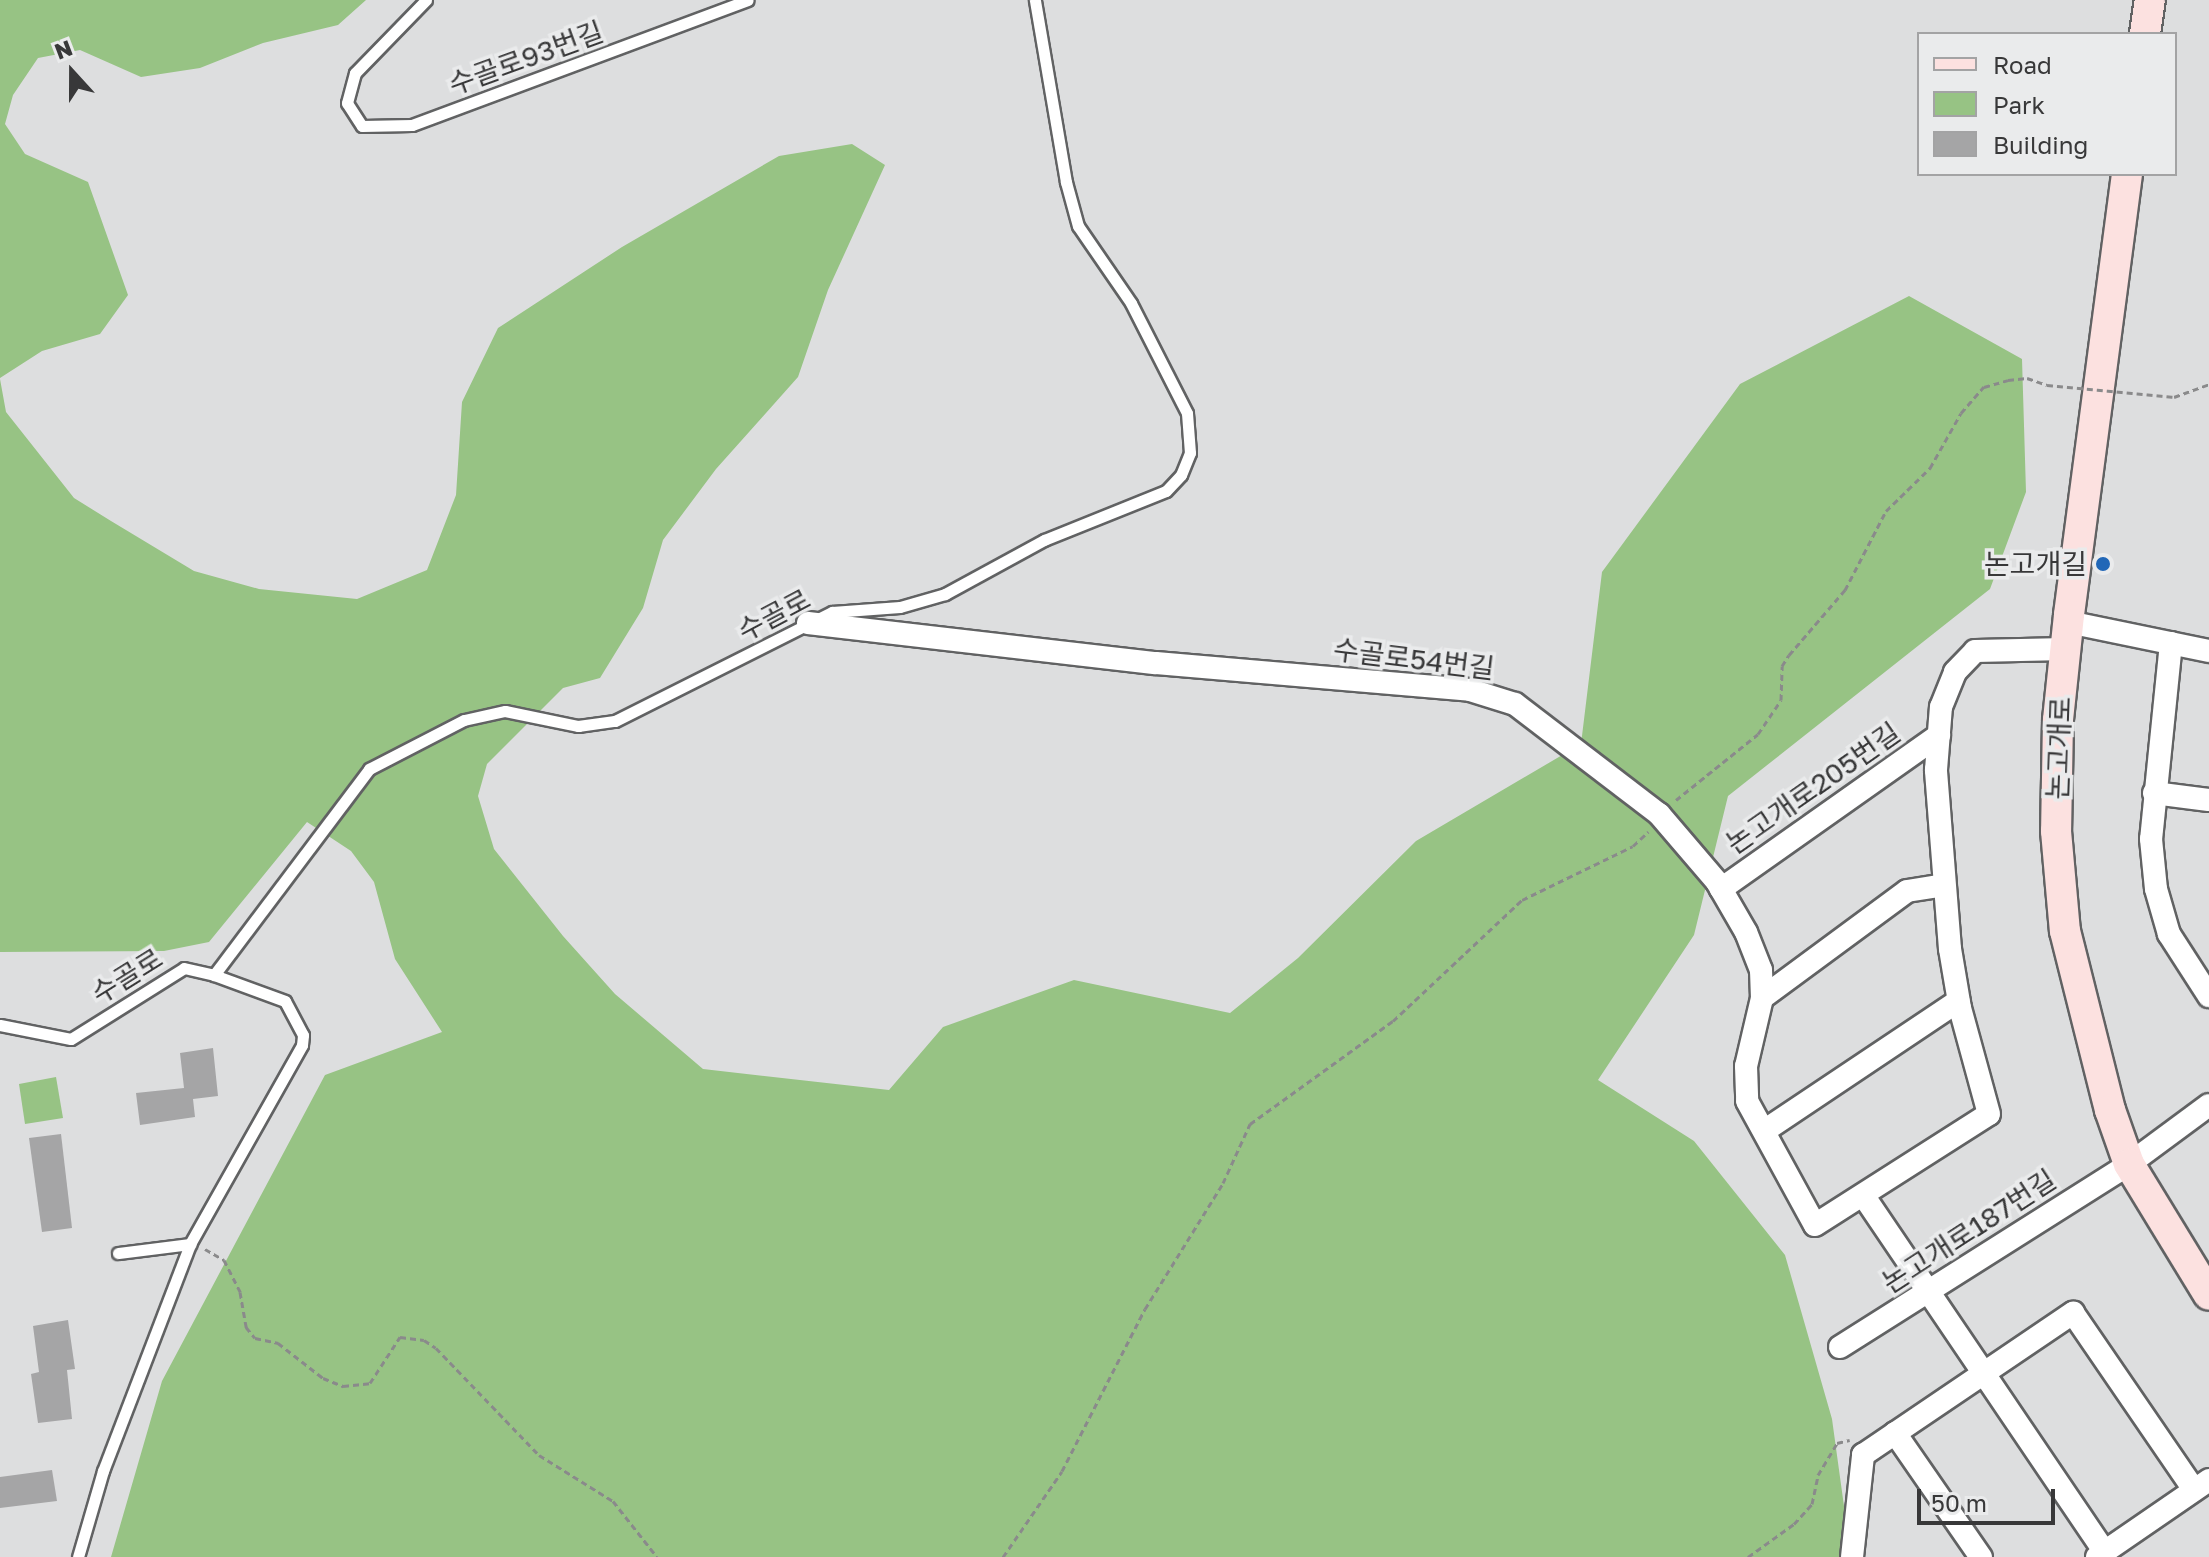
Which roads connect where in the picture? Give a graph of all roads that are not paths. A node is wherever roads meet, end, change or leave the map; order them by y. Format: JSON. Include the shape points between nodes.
{"nodes":[{"id":1,"x":426,"y":0,"type":"edge"},
{"id":2,"x":748,"y":0,"type":"edge"},
{"id":3,"x":1035,"y":0,"type":"edge"},
{"id":4,"x":2150,"y":0,"type":"edge"},
{"id":5,"x":719,"y":6,"type":"edge"},
{"id":6,"x":2145,"y":32,"type":"edge"},
{"id":7,"x":2127,"y":176,"type":"edge"},
{"id":8,"x":808,"y":623,"type":"junction"},
{"id":9,"x":2067,"y":636,"type":"junction"},
{"id":10,"x":2171,"y":643,"type":"junction"},
{"id":11,"x":2209,"y":651,"type":"edge"},
{"id":12,"x":1939,"y":735,"type":"junction"},
{"id":13,"x":2154,"y":793,"type":"junction"},
{"id":14,"x":2209,"y":800,"type":"edge"},
{"id":15,"x":1943,"y":885,"type":"junction"},
{"id":16,"x":1721,"y":889,"type":"junction"},
{"id":17,"x":214,"y":975,"type":"junction"},
{"id":18,"x":2209,"y":996,"type":"edge"},
{"id":19,"x":1762,"y":998,"type":"junction"},
{"id":20,"x":1958,"y":1001,"type":"junction"},
{"id":21,"x":0,"y":1025,"type":"edge"},
{"id":22,"x":2209,"y":1105,"type":"edge"},
{"id":23,"x":1764,"y":1131,"type":"junction"},
{"id":24,"x":2129,"y":1164,"type":"junction"},
{"id":25,"x":1863,"y":1195,"type":"junction"},
{"id":26,"x":1815,"y":1225,"type":"joint"},
{"id":27,"x":190,"y":1244,"type":"junction"},
{"id":28,"x":118,"y":1253,"type":"dead end"},
{"id":29,"x":1929,"y":1293,"type":"junction"},
{"id":30,"x":2209,"y":1295,"type":"edge"},
{"id":31,"x":1840,"y":1347,"type":"dead end"},
{"id":32,"x":1984,"y":1374,"type":"junction"},
{"id":33,"x":1895,"y":1433,"type":"junction"},
{"id":34,"x":2201,"y":1485,"type":"edge"},
{"id":35,"x":2101,"y":1554,"type":"edge"},
{"id":36,"x":78,"y":1557,"type":"edge"},
{"id":37,"x":1852,"y":1557,"type":"edge"},
{"id":38,"x":1981,"y":1557,"type":"edge"}],
"edges":[{"from":1,"to":5,"type":"lane","name":"수골로93번길","via":[[355,73],[347,103],[362,126],[412,125]]},
{"from":2,"to":5,"type":"lane","name":"수골로93번길"},
{"from":3,"to":8,"type":"lane","name":"수골로","via":[[1078,226],[1131,303],[1180,393],[1190,453],[1181,475],[1147,502],[1044,540],[945,594],[900,607],[832,612]]},
{"from":4,"to":6,"type":"main road"},
{"from":7,"to":9,"type":"main road","name":"논고개로"},
{"from":8,"to":16,"type":"street","name":"수골로54번길","via":[[1496,696],[1659,814]]},
{"from":8,"to":17,"type":"lane","name":"수골로","via":[[615,721],[578,726],[505,711],[464,720],[369,769]]},
{"from":9,"to":10,"type":"street","name":"논고개로205번길"},
{"from":9,"to":12,"type":"street","name":"논고개로205번길","via":[[1975,651],[1955,672],[1941,707]]},
{"from":9,"to":24,"type":"main road","name":"논고개로","via":[[2056,831],[2065,931],[2083,1015]]},
{"from":10,"to":11,"type":"street","name":"논고개로205번길"},
{"from":10,"to":13,"type":"street"},
{"from":12,"to":15,"type":"street","name":"논고개로205번길"},
{"from":12,"to":16,"type":"street","name":"논고개로205번길"},
{"from":13,"to":14,"type":"street"},
{"from":13,"to":18,"type":"street","via":[[2156,889],[2169,934]]},
{"from":15,"to":19,"type":"street","via":[[1907,891]]},
{"from":15,"to":20,"type":"street","name":"논고개로205번길"},
{"from":16,"to":19,"type":"street","name":"수골로54번길","via":[[1761,970]]},
{"from":17,"to":21,"type":"lane","name":"수골로","via":[[184,968],[71,1039]]},
{"from":17,"to":27,"type":"lane","via":[[285,1001],[303,1035]]},
{"from":19,"to":23,"type":"street","name":"수골로54번길","via":[[1744,1085]]},
{"from":20,"to":23,"type":"street"},
{"from":20,"to":25,"type":"street","name":"논고개로205번길","via":[[1989,1114]]},
{"from":22,"to":24,"type":"street","name":"논고개로187번길"},
{"from":23,"to":26,"type":"street","name":"수골로54번길"},
{"from":24,"to":29,"type":"street","name":"논고개로187번길"},
{"from":24,"to":30,"type":"main road","name":"논고개로"},
{"from":25,"to":26,"type":"street","name":"논고개로205번길"},
{"from":25,"to":29,"type":"street"},
{"from":27,"to":28,"type":"lane"},
{"from":27,"to":36,"type":"lane","via":[[103,1471]]},
{"from":29,"to":31,"type":"street","name":"논고개로187번길"},
{"from":29,"to":32,"type":"street"},
{"from":32,"to":33,"type":"street"},
{"from":32,"to":34,"type":"street","via":[[2073,1313]]},
{"from":32,"to":35,"type":"street"},
{"from":33,"to":37,"type":"street","via":[[1863,1455]]},
{"from":33,"to":38,"type":"street"},
{"from":34,"to":35,"type":"street"}]}
